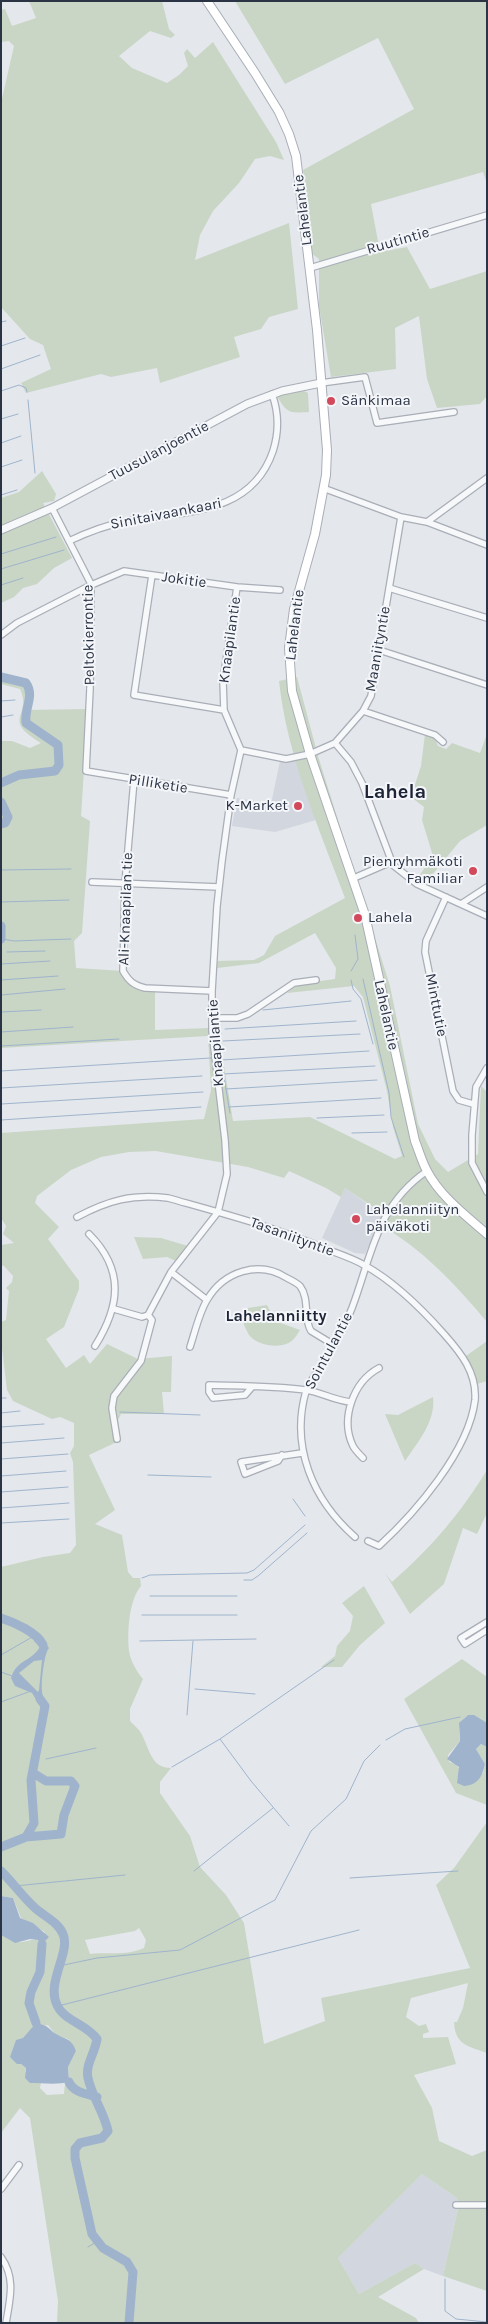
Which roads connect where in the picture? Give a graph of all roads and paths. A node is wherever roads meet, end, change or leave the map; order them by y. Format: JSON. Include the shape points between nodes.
{"nodes":[{"id":1,"x":207,"y":1,"type":"edge"},
{"id":2,"x":487,"y":215,"type":"edge"},
{"id":3,"x":310,"y":268,"type":"junction"},
{"id":4,"x":321,"y":383,"type":"junction"},
{"id":5,"x":272,"y":394,"type":"junction"},
{"id":6,"x":454,"y":412,"type":"dead end"},
{"id":7,"x":487,"y":478,"type":"edge"},
{"id":8,"x":324,"y":488,"type":"junction"},
{"id":9,"x":52,"y":508,"type":"junction"},
{"id":10,"x":402,"y":517,"type":"junction"},
{"id":11,"x":427,"y":522,"type":"junction"},
{"id":12,"x":1,"y":530,"type":"edge"},
{"id":13,"x":69,"y":541,"type":"junction"},
{"id":14,"x":487,"y":545,"type":"edge"},
{"id":15,"x":152,"y":575,"type":"junction"},
{"id":16,"x":92,"y":584,"type":"junction"},
{"id":17,"x":237,"y":587,"type":"junction"},
{"id":18,"x":389,"y":588,"type":"junction"},
{"id":19,"x":280,"y":590,"type":"dead end"},
{"id":20,"x":487,"y":618,"type":"edge"},
{"id":21,"x":1,"y":636,"type":"edge"},
{"id":22,"x":379,"y":650,"type":"junction"},
{"id":23,"x":487,"y":685,"type":"edge"},
{"id":24,"x":224,"y":710,"type":"junction"},
{"id":25,"x":364,"y":711,"type":"junction"},
{"id":26,"x":335,"y":742,"type":"junction"},
{"id":27,"x":443,"y":742,"type":"dead end"},
{"id":28,"x":241,"y":750,"type":"junction"},
{"id":29,"x":310,"y":754,"type":"junction"},
{"id":30,"x":86,"y":772,"type":"joint"},
{"id":31,"x":134,"y":780,"type":"junction"},
{"id":32,"x":231,"y":795,"type":"junction"},
{"id":33,"x":391,"y":862,"type":"junction"},
{"id":34,"x":354,"y":878,"type":"junction"},
{"id":35,"x":92,"y":882,"type":"dead end"},
{"id":36,"x":125,"y":884,"type":"junction"},
{"id":37,"x":219,"y":887,"type":"junction"},
{"id":38,"x":487,"y":887,"type":"edge"},
{"id":39,"x":446,"y":897,"type":"junction"},
{"id":40,"x":461,"y":904,"type":"junction"},
{"id":41,"x":487,"y":916,"type":"edge"},
{"id":42,"x":316,"y":980,"type":"dead end"},
{"id":43,"x":212,"y":991,"type":"junction"},
{"id":44,"x":212,"y":1018,"type":"junction"},
{"id":45,"x":487,"y":1068,"type":"edge"},
{"id":46,"x":474,"y":1104,"type":"junction"},
{"id":47,"x":427,"y":1171,"type":"junction"},
{"id":48,"x":487,"y":1192,"type":"edge"},
{"id":49,"x":218,"y":1212,"type":"junction"},
{"id":50,"x":77,"y":1217,"type":"dead end"},
{"id":51,"x":89,"y":1234,"type":"dead end"},
{"id":52,"x":487,"y":1234,"type":"edge"},
{"id":53,"x":364,"y":1265,"type":"junction"},
{"id":54,"x":172,"y":1272,"type":"junction"},
{"id":55,"x":207,"y":1300,"type":"junction"},
{"id":56,"x":114,"y":1309,"type":"junction"},
{"id":57,"x":148,"y":1315,"type":"junction"},
{"id":58,"x":334,"y":1345,"type":"junction"},
{"id":59,"x":95,"y":1346,"type":"dead end"},
{"id":60,"x":190,"y":1347,"type":"dead end"},
{"id":61,"x":379,"y":1368,"type":"dead end"},
{"id":62,"x":252,"y":1387,"type":"junction"},
{"id":63,"x":306,"y":1390,"type":"junction"},
{"id":64,"x":351,"y":1402,"type":"junction"},
{"id":65,"x":117,"y":1439,"type":"dead end"},
{"id":66,"x":302,"y":1453,"type":"junction"},
{"id":67,"x":282,"y":1456,"type":"junction"},
{"id":68,"x":363,"y":1458,"type":"dead end"},
{"id":69,"x":355,"y":1537,"type":"dead end"},
{"id":70,"x":368,"y":1541,"type":"dead end"},
{"id":71,"x":487,"y":1622,"type":"edge"},
{"id":72,"x":487,"y":1630,"type":"edge"},
{"id":73,"x":19,"y":2165,"type":"dead end"},
{"id":74,"x":1,"y":2189,"type":"edge"},
{"id":75,"x":456,"y":2205,"type":"dead end"},
{"id":76,"x":487,"y":2205,"type":"edge"},
{"id":77,"x":3,"y":2259,"type":"edge"},
{"id":78,"x":6,"y":2323,"type":"edge"}],
"edges":[{"from":1,"to":3,"type":"main road","name":"Lahelantie","via":[[255,73],[289,134],[298,172]]},
{"from":2,"to":3,"type":"street","name":"Ruutintie"},
{"from":3,"to":4,"type":"main road","name":"Lahelantie"},
{"from":4,"to":5,"type":"street","name":"Tuusulanjoentie"},
{"from":4,"to":6,"type":"street","via":[[365,377],[377,423]]},
{"from":4,"to":8,"type":"main road","name":"Lahelantie","via":[[327,450]]},
{"from":5,"to":9,"type":"street","name":"Tuusulanjoentie","via":[[247,404]]},
{"from":5,"to":13,"type":"street","name":"Sinitaivaankaari","via":[[277,418],[276,441],[264,470],[244,492],[220,505],[111,525]]},
{"from":7,"to":11,"type":"street"},
{"from":8,"to":10,"type":"street"},
{"from":8,"to":29,"type":"main road","name":"Lahelantie","via":[[294,609],[289,648],[292,690]]},
{"from":9,"to":12,"type":"street","name":"Tuusulanjoentie"},
{"from":9,"to":13,"type":"street","name":"Peltokierrontie"},
{"from":10,"to":11,"type":"street"},
{"from":10,"to":18,"type":"street","name":"Maaniityntie"},
{"from":11,"to":14,"type":"street"},
{"from":13,"to":16,"type":"street","name":"Peltokierrontie"},
{"from":15,"to":16,"type":"street","name":"Jokitie","via":[[124,571]]},
{"from":15,"to":17,"type":"street","name":"Jokitie"},
{"from":15,"to":24,"type":"street","via":[[134,695]]},
{"from":16,"to":21,"type":"street","name":"Jokitie","via":[[17,623]]},
{"from":16,"to":30,"type":"street","name":"Peltokierrontie"},
{"from":17,"to":19,"type":"street","name":"Jokitie"},
{"from":17,"to":24,"type":"street","name":"Knaapilantie","via":[[223,681]]},
{"from":18,"to":20,"type":"street"},
{"from":18,"to":22,"type":"street","name":"Maaniityntie"},
{"from":22,"to":23,"type":"street"},
{"from":22,"to":25,"type":"street","name":"Maaniityntie","via":[[371,696]]},
{"from":24,"to":28,"type":"street","name":"Knaapilantie"},
{"from":25,"to":26,"type":"street","name":"Maaniityntie"},
{"from":25,"to":27,"type":"street","via":[[436,735]]},
{"from":26,"to":29,"type":"street","name":"Maaniityntie"},
{"from":26,"to":33,"type":"street","via":[[362,783]]},
{"from":28,"to":29,"type":"street","via":[[286,759]]},
{"from":28,"to":32,"type":"street","name":"Knaapilantie"},
{"from":29,"to":34,"type":"main road","name":"Lahelantie"},
{"from":30,"to":31,"type":"street","name":"Pilliketie"},
{"from":31,"to":32,"type":"street","name":"Pilliketie"},
{"from":31,"to":36,"type":"street","name":"Ali-Knaapilan tie"},
{"from":32,"to":37,"type":"street","name":"Knaapilantie"},
{"from":33,"to":34,"type":"street"},
{"from":33,"to":39,"type":"street","via":[[416,884]]},
{"from":34,"to":47,"type":"main road","name":"Lahelantie","via":[[373,949],[411,1132]]},
{"from":35,"to":36,"type":"street"},
{"from":36,"to":37,"type":"street"},
{"from":36,"to":43,"type":"street","name":"Ali-Knaapilan tie","via":[[124,971],[129,981],[145,988]]},
{"from":37,"to":43,"type":"street","name":"Knaapilantie"},
{"from":38,"to":40,"type":"street"},
{"from":39,"to":40,"type":"street"},
{"from":39,"to":46,"type":"street","name":"Minttutie","via":[[426,941],[425,952],[453,1091],[459,1100]]},
{"from":40,"to":41,"type":"street"},
{"from":42,"to":44,"type":"street","via":[[294,983],[238,1018]]},
{"from":43,"to":44,"type":"street","name":"Knaapilantie"},
{"from":44,"to":49,"type":"street","name":"Knaapilantie","via":[[225,1140],[226,1174]]},
{"from":45,"to":46,"type":"street","via":[[476,1087]]},
{"from":46,"to":48,"type":"street","via":[[472,1163]]},
{"from":47,"to":52,"type":"main road","name":"Lahelantie","via":[[451,1202]]},
{"from":47,"to":53,"type":"street","name":"Sointulantie","via":[[411,1183],[392,1206]]},
{"from":49,"to":50,"type":"street","name":"Tasaniityntie","via":[[168,1198],[148,1196],[101,1204]]},
{"from":49,"to":53,"type":"street","name":"Tasaniityntie","via":[[284,1231]]},
{"from":49,"to":54,"type":"street","name":"Knaapilantie"},
{"from":51,"to":56,"type":"street","via":[[106,1254],[113,1272]]},
{"from":53,"to":58,"type":"street","name":"Sointulantie","via":[[352,1307]]},
{"from":53,"to":70,"type":"street","name":"Tasaniityntie","via":[[402,1292],[462,1354],[473,1377],[474,1400],[461,1442],[439,1479],[379,1546]]},
{"from":54,"to":55,"type":"street"},
{"from":54,"to":57,"type":"street","name":"Knaapilantie"},
{"from":55,"to":58,"type":"street","via":[[240,1271],[269,1269],[299,1285],[304,1294],[311,1331]]},
{"from":55,"to":60,"type":"street"},
{"from":56,"to":57,"type":"street","via":[[142,1317]]},
{"from":56,"to":59,"type":"street"},
{"from":57,"to":65,"type":"street","via":[[152,1320],[141,1361],[114,1396],[112,1408]]},
{"from":58,"to":63,"type":"street","name":"Sointulantie"},
{"from":61,"to":64,"type":"street","via":[[367,1374]]},
{"from":62,"to":62,"type":"street","via":[[209,1385],[209,1392],[212,1398],[245,1395]]},
{"from":62,"to":63,"type":"street"},
{"from":63,"to":64,"type":"street"},
{"from":63,"to":66,"type":"street","name":"Sointulantie"},
{"from":64,"to":68,"type":"street","via":[[350,1434],[353,1446]]},
{"from":66,"to":67,"type":"street"},
{"from":66,"to":69,"type":"street","name":"Sointulantie","via":[[319,1493]]},
{"from":67,"to":67,"type":"street","via":[[242,1462],[245,1474],[278,1461]]},
{"from":71,"to":72,"type":"street","via":[[461,1638],[465,1644]]},
{"from":73,"to":74,"type":"street"},
{"from":75,"to":76,"type":"street"},
{"from":77,"to":78,"type":"street","via":[[12,2291]]}]}
